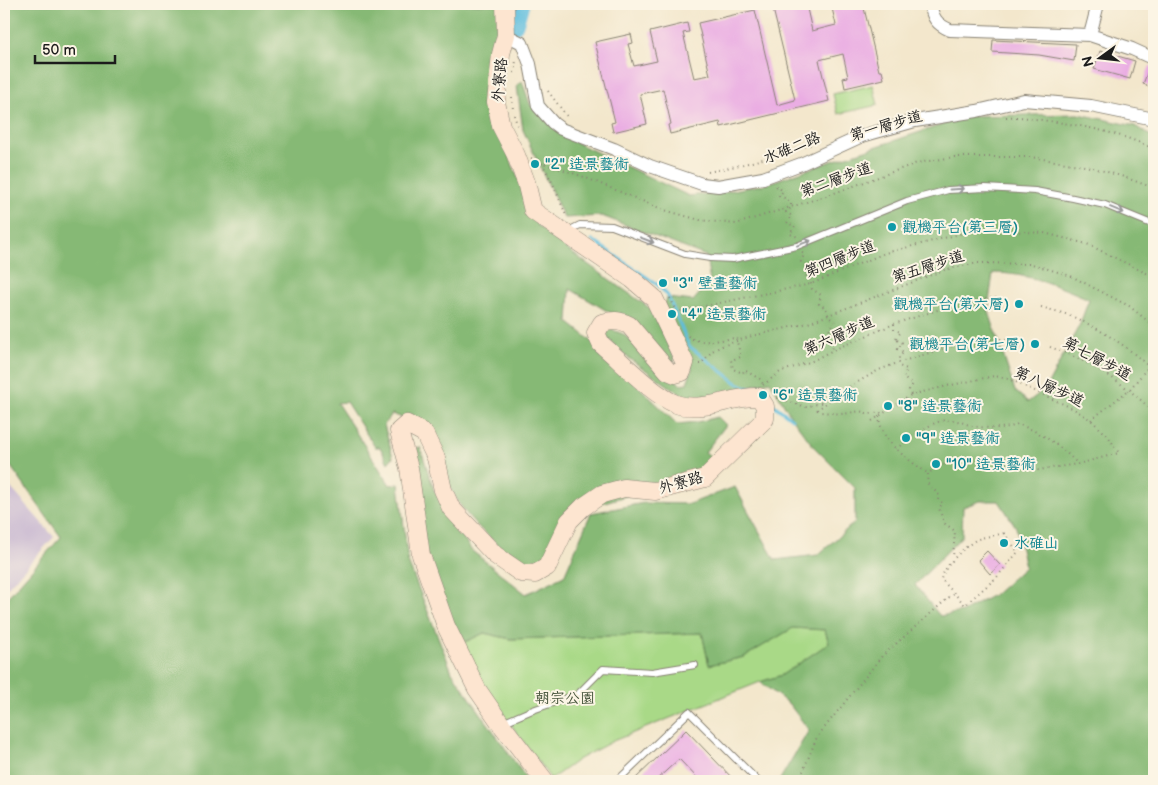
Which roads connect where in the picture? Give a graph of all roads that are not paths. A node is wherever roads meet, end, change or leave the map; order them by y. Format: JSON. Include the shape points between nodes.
{"nodes":[{"id":1,"x":505,"y":4,"type":"edge"},
{"id":2,"x":930,"y":4,"type":"edge"},
{"id":3,"x":1098,"y":4,"type":"edge"},
{"id":4,"x":1090,"y":35,"type":"junction"},
{"id":5,"x":516,"y":43,"type":"junction"},
{"id":6,"x":1154,"y":59,"type":"edge"},
{"id":7,"x":1154,"y":119,"type":"edge"},
{"id":8,"x":1154,"y":225,"type":"edge"},
{"id":9,"x":572,"y":233,"type":"junction"},
{"id":10,"x":695,"y":666,"type":"dead end"},
{"id":11,"x":501,"y":724,"type":"junction"},
{"id":12,"x":545,"y":781,"type":"edge"},
{"id":13,"x":575,"y":781,"type":"edge"},
{"id":14,"x":584,"y":781,"type":"edge"},
{"id":15,"x":616,"y":781,"type":"edge"},
{"id":16,"x":758,"y":781,"type":"edge"}],
"edges":[{"from":1,"to":5,"type":"street","name":"外寮路"},
{"from":2,"to":4,"type":"street","via":[[933,17],[950,30]]},
{"from":3,"to":4,"type":"street"},
{"from":4,"to":6,"type":"street"},
{"from":5,"to":7,"type":"street","name":"水碓二路","via":[[530,64],[538,106],[561,129],[650,166],[702,184],[718,186],[762,178],[862,136],[1024,100],[1091,106]]},
{"from":5,"to":9,"type":"street","name":"外寮路","via":[[500,64],[496,102],[501,126],[526,182],[533,211]]},
{"from":9,"to":8,"type":"lane","one_way":true,"via":[[580,225],[612,226],[685,254],[733,259],[797,246],[900,204],[948,190],[986,188],[1034,191],[1105,205]]},
{"from":9,"to":11,"type":"street","name":"外寮路","via":[[654,298],[685,363],[682,372],[668,371],[622,321],[602,322],[596,333],[601,344],[661,396],[677,404],[703,406],[765,392],[765,419],[705,478],[655,491],[624,488],[602,494],[569,521],[547,567],[536,574],[521,573],[495,555],[451,508],[442,490],[436,458],[424,433],[407,424],[399,431],[409,468],[421,555],[446,626],[477,689]]},
{"from":10,"to":11,"type":"lane","via":[[652,672],[603,669],[578,694]]},
{"from":11,"to":12,"type":"street","name":"外寮路"},
{"from":13,"to":14,"type":"lane"},
{"from":15,"to":16,"type":"lane","via":[[689,712]]}]}
